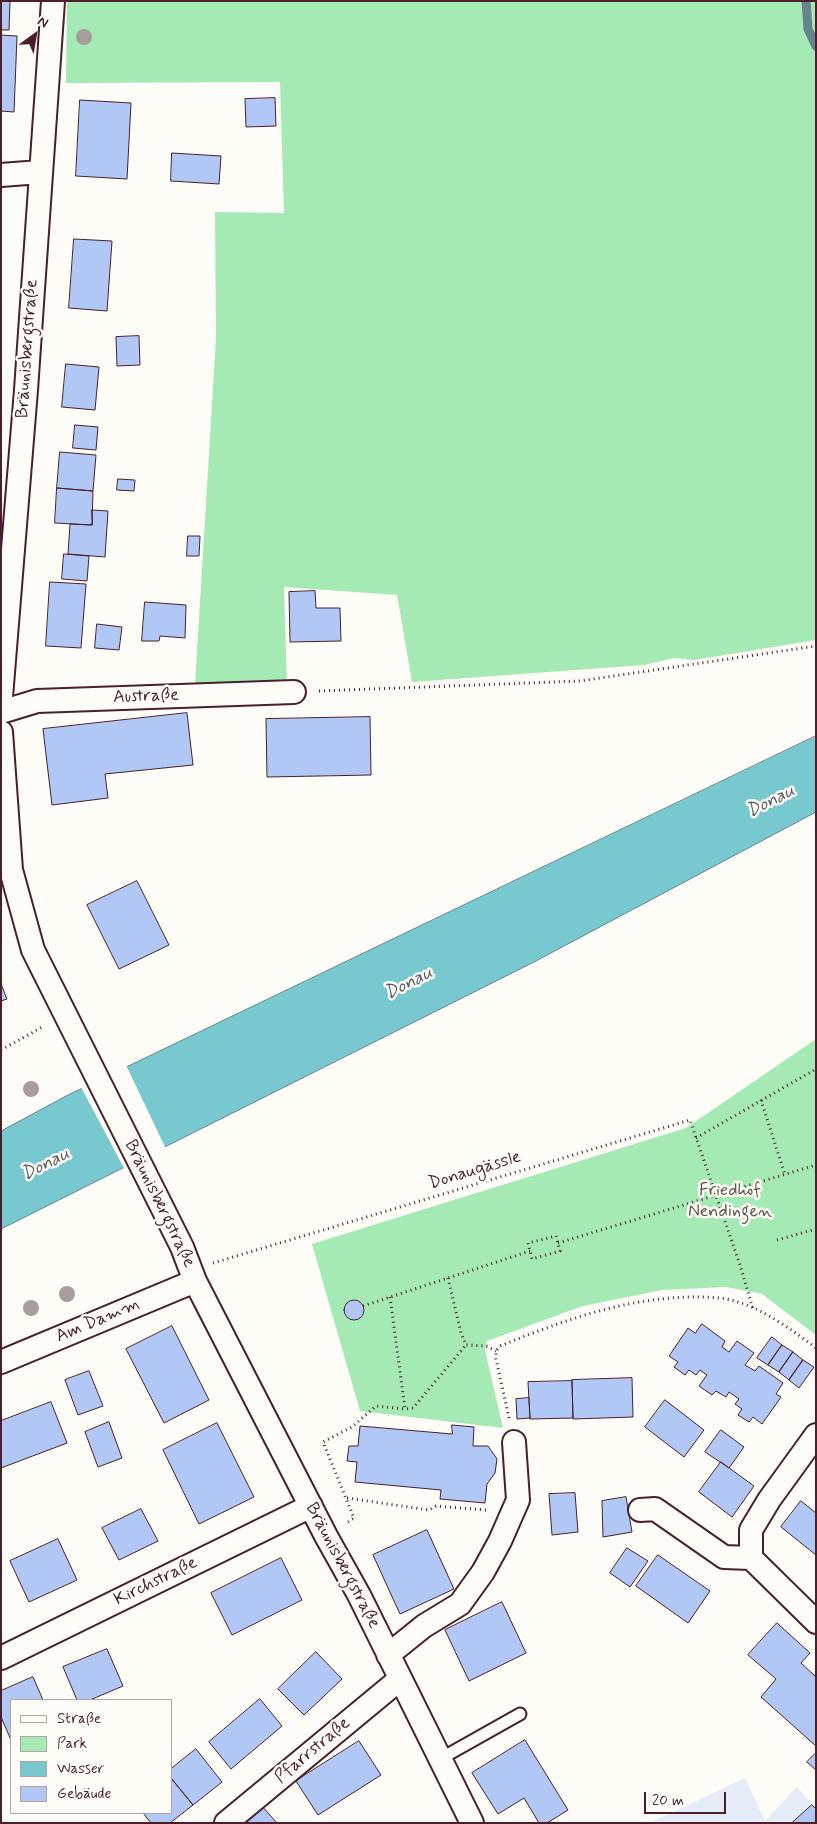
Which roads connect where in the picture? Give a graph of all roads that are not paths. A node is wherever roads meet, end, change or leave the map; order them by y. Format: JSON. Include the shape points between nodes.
{"nodes":[{"id":1,"x":53,"y":1,"type":"edge"},
{"id":2,"x":40,"y":172,"type":"junction"},
{"id":3,"x":1,"y":175,"type":"edge"},
{"id":4,"x":294,"y":692,"type":"road end"},
{"id":5,"x":1,"y":697,"type":"edge"},
{"id":6,"x":1,"y":712,"type":"edge"},
{"id":7,"x":1,"y":732,"type":"edge"},
{"id":8,"x":193,"y":1276,"type":"junction"},
{"id":9,"x":1,"y":1362,"type":"edge"},
{"id":10,"x":816,"y":1435,"type":"edge"},
{"id":11,"x":514,"y":1442,"type":"road end"},
{"id":12,"x":311,"y":1506,"type":"junction"},
{"id":13,"x":640,"y":1510,"type":"dead end"},
{"id":14,"x":751,"y":1558,"type":"junction"},
{"id":15,"x":816,"y":1622,"type":"edge"},
{"id":16,"x":388,"y":1654,"type":"junction"},
{"id":17,"x":1,"y":1658,"type":"edge"},
{"id":18,"x":400,"y":1679,"type":"junction"},
{"id":19,"x":520,"y":1714,"type":"dead end"},
{"id":20,"x":440,"y":1759,"type":"junction"},
{"id":21,"x":226,"y":1823,"type":"edge"},
{"id":22,"x":472,"y":1823,"type":"edge"}],
"edges":[{"from":1,"to":2,"type":"street","name":"Bräunisbergstraße"},
{"from":2,"to":3,"type":"street"},
{"from":2,"to":5,"type":"street","name":"Bräunisbergstraße"},
{"from":4,"to":6,"type":"street","name":"Austraße","via":[[37,700]]},
{"from":7,"to":8,"type":"street","name":"Bräunisbergstraße","via":[[11,870],[33,950],[182,1247]]},
{"from":8,"to":9,"type":"street","name":"Am Damm"},
{"from":8,"to":12,"type":"street","name":"Bräunisbergstraße"},
{"from":10,"to":14,"type":"street","via":[[751,1530]]},
{"from":11,"to":16,"type":"street","via":[[518,1500],[483,1572],[460,1604]]},
{"from":12,"to":16,"type":"street","name":"Bräunisbergstraße"},
{"from":12,"to":17,"type":"street","name":"Kirchstraße"},
{"from":13,"to":14,"type":"street","via":[[655,1509],[724,1557]]},
{"from":14,"to":15,"type":"street"},
{"from":16,"to":18,"type":"street","name":"Bräunisbergstraße"},
{"from":18,"to":20,"type":"street","name":"Bräunisbergstraße"},
{"from":18,"to":21,"type":"street","name":"Pfarrstraße"},
{"from":19,"to":20,"type":"lane"},
{"from":20,"to":22,"type":"street","name":"Bräunisbergstraße"}]}
